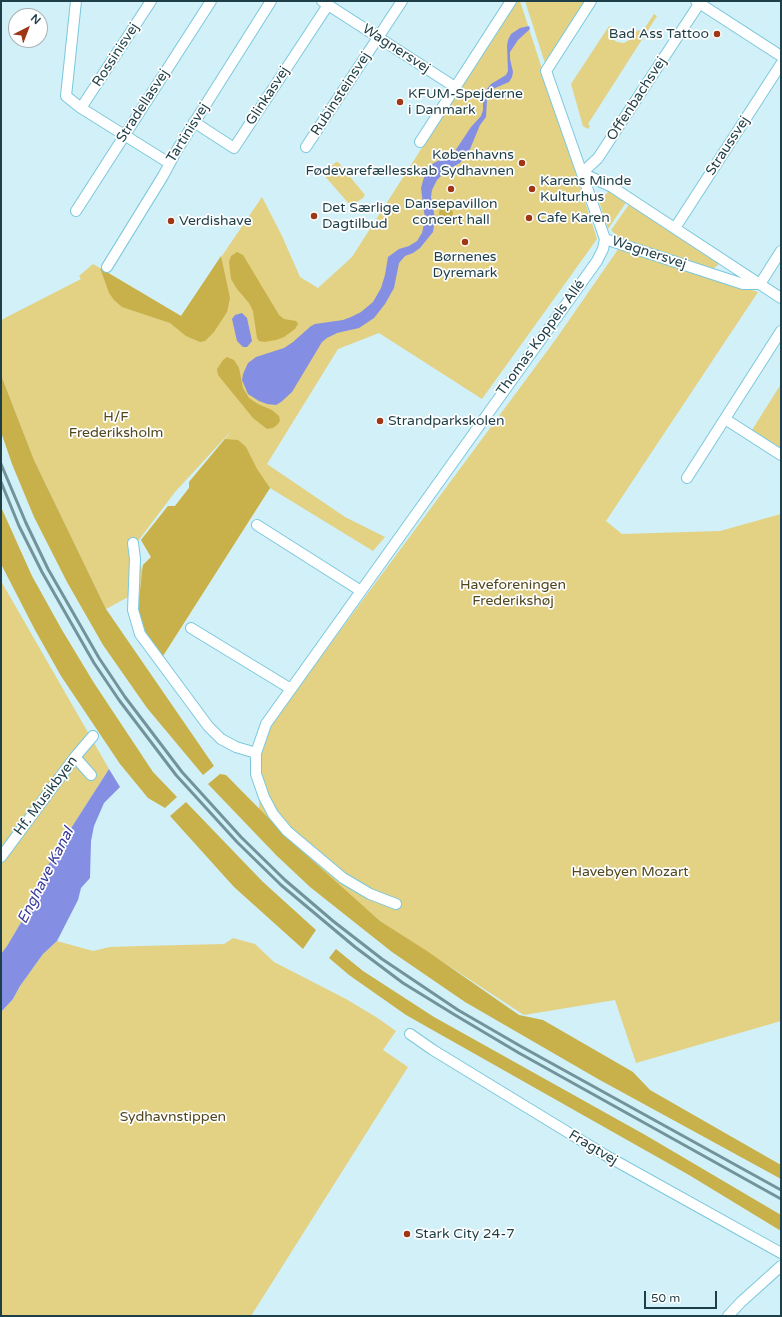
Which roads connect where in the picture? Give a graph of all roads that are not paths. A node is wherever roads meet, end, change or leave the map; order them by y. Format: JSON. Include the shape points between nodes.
{"nodes":[{"id":1,"x":76,"y":1,"type":"edge"},
{"id":2,"x":151,"y":1,"type":"edge"},
{"id":3,"x":211,"y":1,"type":"edge"},
{"id":4,"x":271,"y":1,"type":"edge"},
{"id":5,"x":402,"y":1,"type":"edge"},
{"id":6,"x":511,"y":1,"type":"edge"},
{"id":7,"x":591,"y":1,"type":"edge"},
{"id":8,"x":699,"y":2,"type":"edge"},
{"id":9,"x":325,"y":3,"type":"edge"},
{"id":10,"x":378,"y":37,"type":"junction"},
{"id":11,"x":781,"y":56,"type":"edge"},
{"id":12,"x":781,"y":64,"type":"edge"},
{"id":13,"x":456,"y":87,"type":"junction"},
{"id":14,"x":82,"y":108,"type":"junction"},
{"id":15,"x":194,"y":122,"type":"junction"},
{"id":16,"x":124,"y":136,"type":"junction"},
{"id":17,"x":420,"y":142,"type":"dead end"},
{"id":18,"x":306,"y":147,"type":"dead end"},
{"id":19,"x":169,"y":163,"type":"junction"},
{"id":20,"x":582,"y":173,"type":"junction"},
{"id":21,"x":76,"y":211,"type":"dead end"},
{"id":22,"x":675,"y":228,"type":"junction"},
{"id":23,"x":604,"y":239,"type":"junction"},
{"id":24,"x":781,"y":251,"type":"edge"},
{"id":25,"x":107,"y":267,"type":"dead end"},
{"id":26,"x":760,"y":284,"type":"junction"},
{"id":27,"x":781,"y":298,"type":"edge"},
{"id":28,"x":781,"y":331,"type":"edge"},
{"id":29,"x":725,"y":419,"type":"junction"},
{"id":30,"x":781,"y":454,"type":"edge"},
{"id":31,"x":687,"y":478,"type":"dead end"},
{"id":32,"x":257,"y":525,"type":"dead end"},
{"id":33,"x":133,"y":544,"type":"dead end"},
{"id":34,"x":361,"y":591,"type":"junction"},
{"id":35,"x":191,"y":628,"type":"dead end"},
{"id":36,"x":291,"y":689,"type":"junction"},
{"id":37,"x":93,"y":736,"type":"dead end"},
{"id":38,"x":256,"y":753,"type":"junction"},
{"id":39,"x":75,"y":757,"type":"junction"},
{"id":40,"x":91,"y":775,"type":"dead end"},
{"id":41,"x":1,"y":857,"type":"edge"},
{"id":42,"x":396,"y":904,"type":"dead end"},
{"id":43,"x":410,"y":1034,"type":"dead end"},
{"id":44,"x":781,"y":1253,"type":"edge"},
{"id":45,"x":781,"y":1266,"type":"edge"},
{"id":46,"x":728,"y":1316,"type":"edge"}],
"edges":[{"from":1,"to":14,"type":"street","via":[[66,96]]},
{"from":2,"to":14,"type":"street","name":"Rossinisvej"},
{"from":3,"to":16,"type":"street","name":"Stradellasvej"},
{"from":4,"to":15,"type":"street","name":"Tartinisvej"},
{"from":5,"to":10,"type":"street","name":"Rubinsteinsvej"},
{"from":6,"to":13,"type":"street"},
{"from":7,"to":20,"type":"street","name":"Wagnersvej","via":[[546,71]]},
{"from":8,"to":11,"type":"street"},
{"from":8,"to":20,"type":"street","name":"Offenbachsvej","via":[[598,158]]},
{"from":9,"to":10,"type":"street","name":"Wagnersvej"},
{"from":9,"to":15,"type":"street","name":"Glinkasvej","via":[[234,148]]},
{"from":10,"to":13,"type":"street","name":"Wagnersvej"},
{"from":10,"to":18,"type":"street","name":"Rubinsteinsvej"},
{"from":12,"to":22,"type":"street","name":"Straussvej"},
{"from":13,"to":17,"type":"street"},
{"from":14,"to":16,"type":"street"},
{"from":15,"to":19,"type":"street","name":"Tartinisvej"},
{"from":16,"to":19,"type":"street"},
{"from":16,"to":21,"type":"street","name":"Stradellasvej"},
{"from":19,"to":25,"type":"street","name":"Tartinisvej"},
{"from":20,"to":22,"type":"street","name":"Wagnersvej","via":[[612,187]]},
{"from":20,"to":23,"type":"street","name":"Wagnersvej"},
{"from":22,"to":26,"type":"street","name":"Wagnersvej"},
{"from":23,"to":26,"type":"street","name":"Wagnersvej","via":[[743,284]]},
{"from":23,"to":34,"type":"street","name":"Thomas Koppels Allé","via":[[603,249],[597,261]]},
{"from":24,"to":26,"type":"street"},
{"from":26,"to":27,"type":"street","name":"Wagnersvej"},
{"from":28,"to":29,"type":"street"},
{"from":29,"to":30,"type":"street"},
{"from":29,"to":31,"type":"street"},
{"from":32,"to":34,"type":"street"},
{"from":33,"to":38,"type":"street","via":[[135,559],[132,610],[140,634],[208,726],[226,742]]},
{"from":34,"to":36,"type":"street","name":"Thomas Koppels Allé"},
{"from":35,"to":36,"type":"street"},
{"from":36,"to":38,"type":"street","name":"Thomas Koppels Allé","via":[[266,724]]},
{"from":37,"to":39,"type":"street","name":"Hf. Musikbyen"},
{"from":38,"to":42,"type":"street","name":"Thomas Koppels Allé","via":[[256,774],[264,798],[287,831],[343,878],[370,894]]},
{"from":39,"to":40,"type":"street"},
{"from":39,"to":41,"type":"street","name":"Hf. Musikbyen"},
{"from":43,"to":44,"type":"street","name":"Fragtvej","via":[[605,1155]]},
{"from":45,"to":46,"type":"street"}]}
